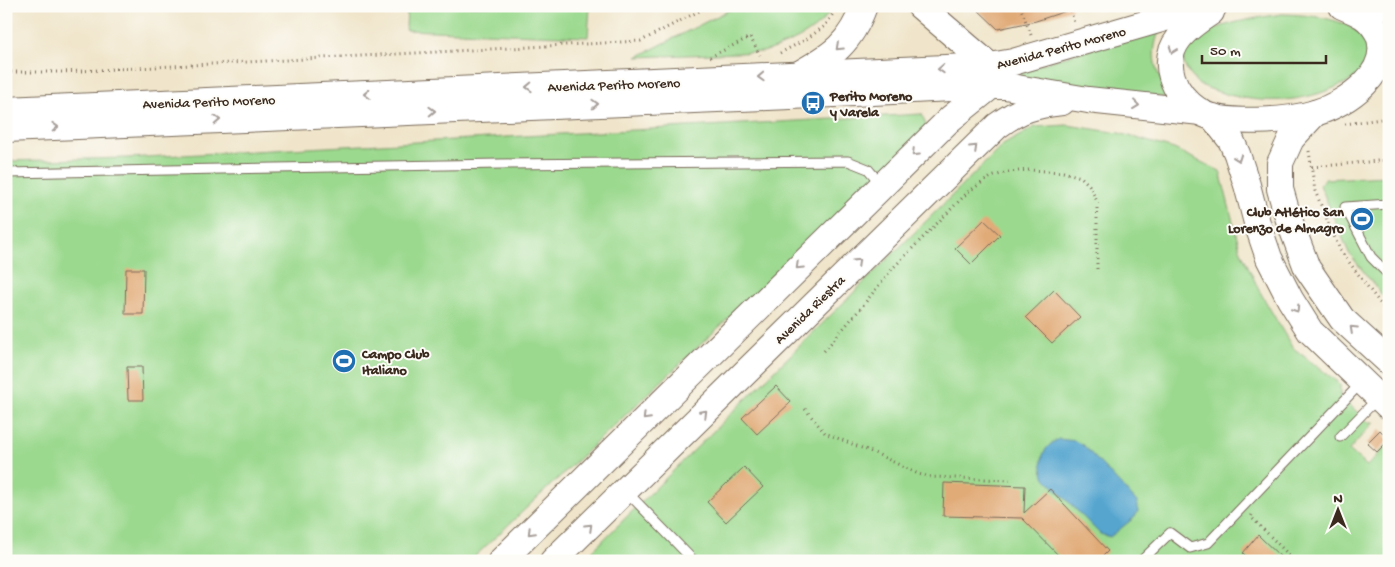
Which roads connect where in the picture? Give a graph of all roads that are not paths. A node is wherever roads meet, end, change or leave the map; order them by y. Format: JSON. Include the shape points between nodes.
{"nodes":[{"id":1,"x":864,"y":6,"type":"edge"},
{"id":2,"x":920,"y":6,"type":"edge"},
{"id":3,"x":1214,"y":6,"type":"edge"},
{"id":4,"x":1220,"y":6,"type":"edge"},
{"id":5,"x":1342,"y":6,"type":"edge"},
{"id":6,"x":1380,"y":6,"type":"edge"},
{"id":7,"x":1389,"y":7,"type":"edge"},
{"id":8,"x":796,"y":76,"type":"junction"},
{"id":9,"x":990,"y":76,"type":"junction"},
{"id":10,"x":936,"y":89,"type":"junction"},
{"id":11,"x":1389,"y":92,"type":"edge"},
{"id":12,"x":1088,"y":100,"type":"junction"},
{"id":13,"x":1341,"y":102,"type":"junction"},
{"id":14,"x":6,"y":110,"type":"edge"},
{"id":15,"x":1315,"y":113,"type":"junction"},
{"id":16,"x":1207,"y":115,"type":"junction"},
{"id":17,"x":950,"y":119,"type":"junction"},
{"id":18,"x":6,"y":128,"type":"edge"},
{"id":19,"x":6,"y":173,"type":"edge"},
{"id":20,"x":882,"y":185,"type":"junction"},
{"id":21,"x":1389,"y":204,"type":"edge"},
{"id":22,"x":1389,"y":275,"type":"edge"},
{"id":23,"x":759,"y":306,"type":"junction"},
{"id":24,"x":785,"y":333,"type":"junction"},
{"id":25,"x":1389,"y":362,"type":"edge"},
{"id":26,"x":1376,"y":395,"type":"edge"},
{"id":27,"x":1340,"y":437,"type":"dead end"},
{"id":28,"x":626,"y":491,"type":"junction"},
{"id":29,"x":502,"y":561,"type":"edge"},
{"id":30,"x":553,"y":561,"type":"edge"},
{"id":31,"x":694,"y":561,"type":"edge"},
{"id":32,"x":1141,"y":561,"type":"edge"}],
"edges":[{"from":1,"to":8,"type":"main road","one_way":true,"via":[[857,25],[842,45]]},
{"from":2,"to":9,"type":"main road"},
{"from":3,"to":9,"type":"main road","name":"Avenida Perito Moreno","via":[[1038,54]]},
{"from":4,"to":16,"type":"main road","one_way":true,"via":[[1188,27],[1172,46],[1170,55],[1175,86],[1184,100]]},
{"from":5,"to":13,"type":"main road","via":[[1370,22],[1382,40],[1384,52],[1375,76]]},
{"from":6,"to":7,"type":"main road"},
{"from":9,"to":8,"type":"main road","name":"Avenida Perito Moreno","one_way":true},
{"from":8,"to":14,"type":"main road","name":"Avenida Perito Moreno","one_way":true},
{"from":9,"to":10,"type":"main road","name":"Avenida Perito Moreno"},
{"from":9,"to":12,"type":"main road","name":"Avenida Perito Moreno","via":[[1014,87]]},
{"from":9,"to":17,"type":"main road"},
{"from":10,"to":17,"type":"main road","via":[[950,100],[953,109]]},
{"from":18,"to":10,"type":"main road","name":"Avenida Perito Moreno","one_way":true},
{"from":11,"to":13,"type":"main road"},
{"from":12,"to":16,"type":"main road","name":"Avenida Perito Moreno","one_way":true},
{"from":24,"to":12,"type":"main road","name":"Avenida Riestra","one_way":true,"via":[[997,126],[1013,114],[1030,108]]},
{"from":13,"to":15,"type":"main road"},
{"from":15,"to":16,"type":"main road","name":"Avenida Perito Moreno","via":[[1249,121]]},
{"from":25,"to":15,"type":"main road","one_way":true,"via":[[1342,319],[1307,268],[1288,217],[1280,189],[1280,163],[1291,139]]},
{"from":16,"to":26,"type":"main road","one_way":true,"via":[[1231,140],[1269,258],[1290,299],[1310,331]]},
{"from":17,"to":20,"type":"main road","one_way":true},
{"from":19,"to":20,"type":"lane","via":[[848,161],[868,169]]},
{"from":20,"to":23,"type":"main road","one_way":true},
{"from":21,"to":22,"type":"lane","via":[[1345,207],[1372,257]]},
{"from":23,"to":24,"type":"main road"},
{"from":23,"to":29,"type":"main road","one_way":true},
{"from":28,"to":24,"type":"main road","name":"Avenida Riestra","one_way":true},
{"from":26,"to":27,"type":"lane"},
{"from":26,"to":32,"type":"lane","via":[[1208,543],[1190,548],[1170,532]]},
{"from":30,"to":28,"type":"main road","name":"Avenida Riestra","one_way":true},
{"from":28,"to":31,"type":"lane"}]}
